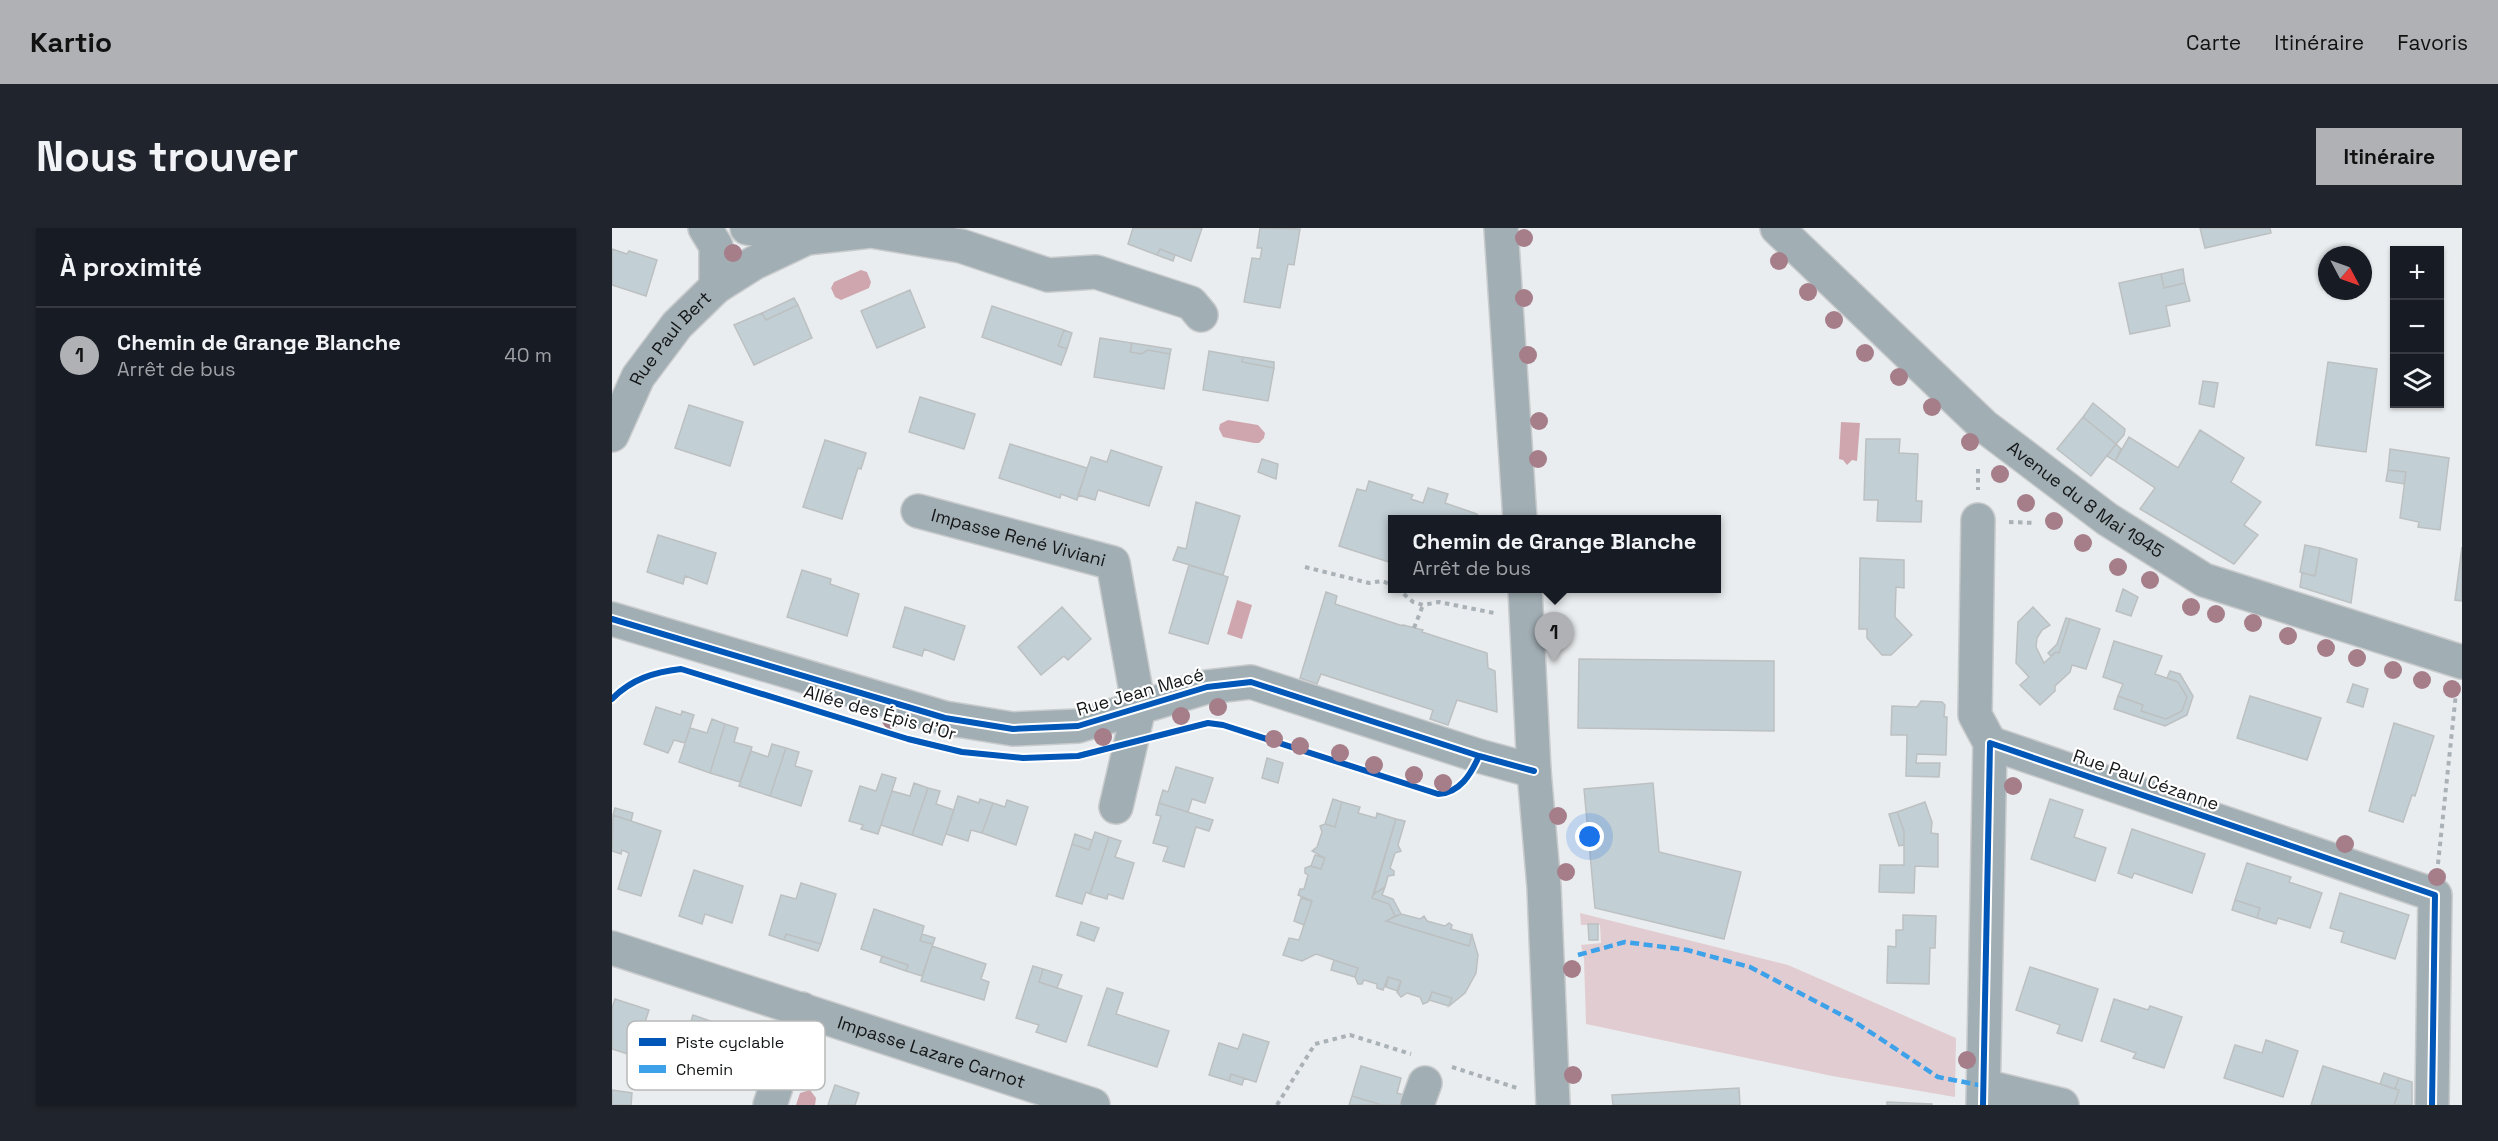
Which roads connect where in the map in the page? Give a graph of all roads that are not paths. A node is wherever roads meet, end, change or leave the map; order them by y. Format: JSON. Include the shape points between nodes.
{"nodes":[{"id":1,"x":705,"y":228,"type":"edge"},
{"id":2,"x":747,"y":228,"type":"edge"},
{"id":3,"x":1501,"y":228,"type":"edge"},
{"id":4,"x":1793,"y":232,"type":"edge"},
{"id":5,"x":807,"y":238,"type":"junction"},
{"id":6,"x":716,"y":287,"type":"junction"},
{"id":7,"x":1201,"y":315,"type":"dead end"},
{"id":8,"x":612,"y":435,"type":"edge"},
{"id":9,"x":918,"y":512,"type":"dead end"},
{"id":10,"x":1520,"y":515,"type":"edge"},
{"id":11,"x":1978,"y":520,"type":"dead end"},
{"id":12,"x":1525,"y":593,"type":"edge"},
{"id":13,"x":612,"y":619,"type":"edge"},
{"id":14,"x":2461,"y":661,"type":"edge"},
{"id":15,"x":1139,"y":708,"type":"junction"},
{"id":16,"x":1990,"y":742,"type":"junction"},
{"id":17,"x":1534,"y":771,"type":"junction"},
{"id":18,"x":1116,"y":807,"type":"dead end"},
{"id":19,"x":612,"y":948,"type":"edge"},
{"id":20,"x":802,"y":1009,"type":"junction"},
{"id":21,"x":798,"y":1021,"type":"edge"},
{"id":22,"x":775,"y":1090,"type":"edge"},
{"id":23,"x":1984,"y":1095,"type":"edge"},
{"id":24,"x":1059,"y":1100,"type":"edge"},
{"id":25,"x":770,"y":1105,"type":"edge"},
{"id":26,"x":1093,"y":1105,"type":"edge"},
{"id":27,"x":1553,"y":1105,"type":"edge"},
{"id":28,"x":2062,"y":1105,"type":"edge"},
{"id":29,"x":2432,"y":1105,"type":"edge"}],
"edges":[{"from":1,"to":6,"type":"street","via":[[716,246]]},
{"from":2,"to":5,"type":"street"},
{"from":3,"to":10,"type":"street"},
{"from":4,"to":14,"type":"street","name":"Avenue du 8 Mai 1945","via":[[1984,426],[2116,525],[2204,580]]},
{"from":5,"to":6,"type":"street","name":"Rue Paul Bert","via":[[754,263]]},
{"from":5,"to":7,"type":"street","via":[[871,231],[961,246],[1048,275],[1096,272],[1191,303]]},
{"from":6,"to":8,"type":"street","name":"Rue Paul Bert","via":[[677,325],[639,377]]},
{"from":9,"to":15,"type":"street","name":"Impasse René Viviani","via":[[1113,563]]},
{"from":11,"to":16,"type":"street","via":[[1976,715]]},
{"from":12,"to":17,"type":"street"},
{"from":13,"to":15,"type":"street","name":"Rue Jean Macé","via":[[945,718],[1013,729],[1078,726]]},
{"from":15,"to":17,"type":"street","name":"Rue Jean Macé","via":[[1207,687],[1251,682]]},
{"from":15,"to":18,"type":"street"},
{"from":16,"to":23,"type":"street"},
{"from":16,"to":29,"type":"street","name":"Rue Paul Cézanne","via":[[2435,895]]},
{"from":17,"to":27,"type":"street","via":[[1544,887]]},
{"from":19,"to":20,"type":"street","name":"Impasse Lazare Carnot"},
{"from":20,"to":21,"type":"street"},
{"from":20,"to":24,"type":"street","name":"Impasse Lazare Carnot"},
{"from":22,"to":25,"type":"street"},
{"from":23,"to":28,"type":"street"},
{"from":24,"to":26,"type":"street","name":"Impasse Lazare Carnot"}]}
